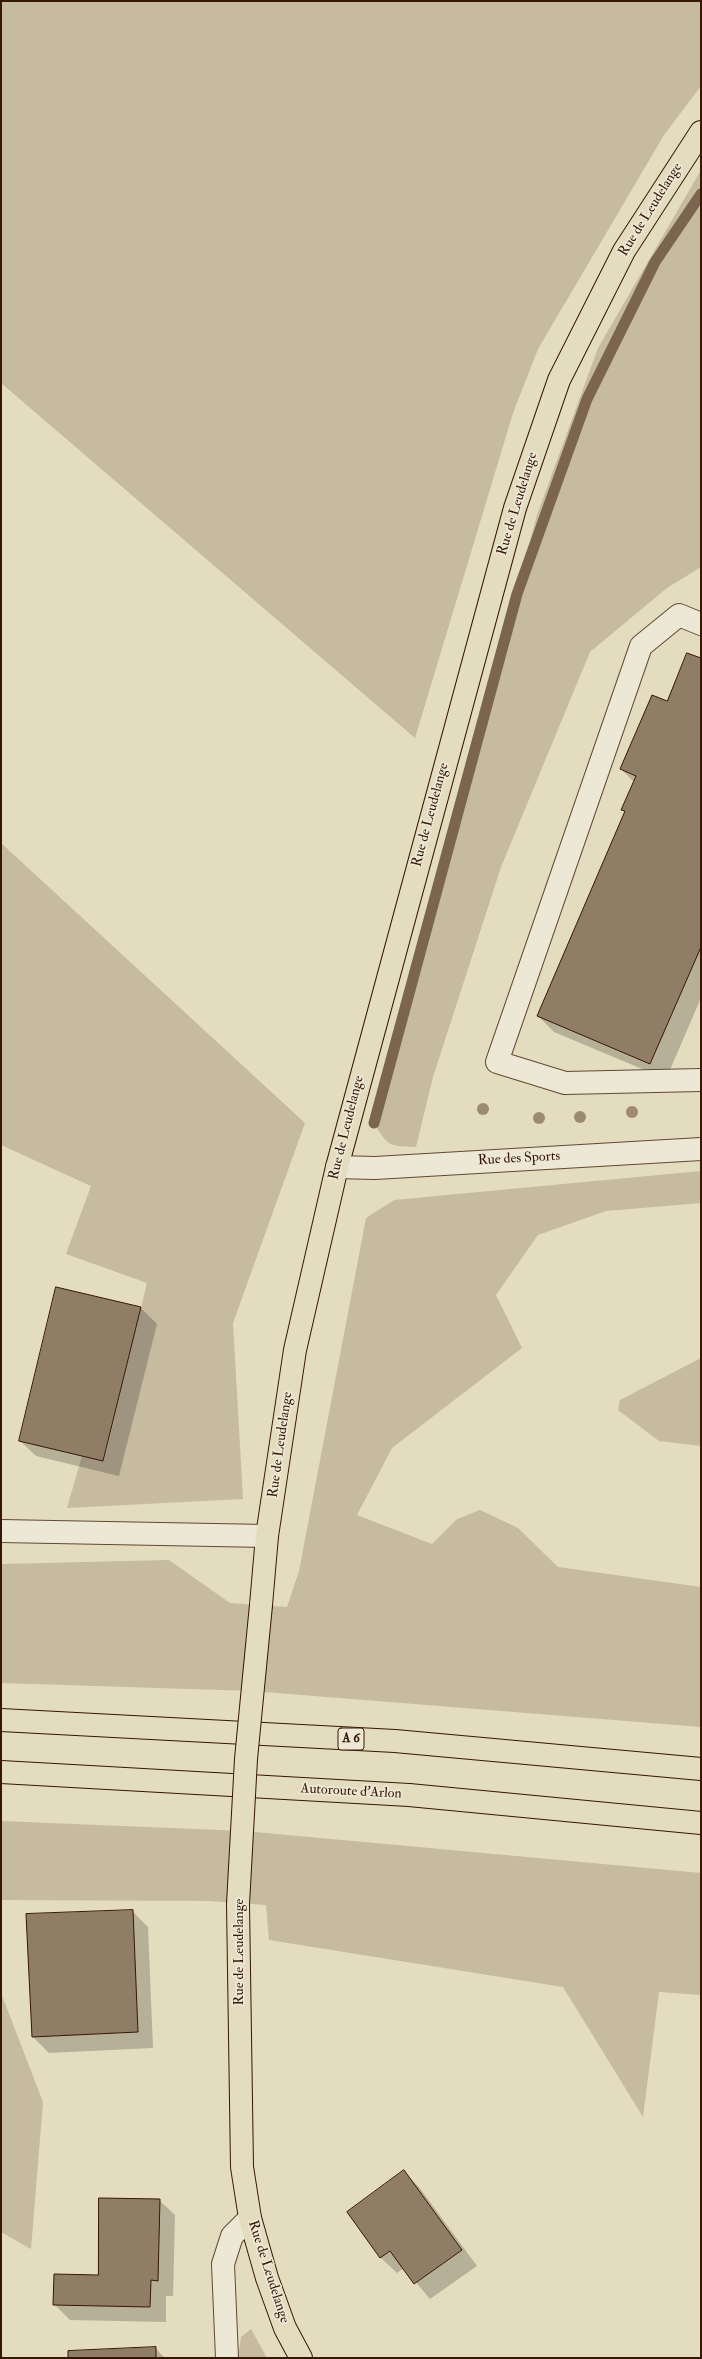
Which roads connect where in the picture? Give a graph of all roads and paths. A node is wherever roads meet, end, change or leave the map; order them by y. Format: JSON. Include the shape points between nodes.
{"nodes":[{"id":1,"x":701,"y":132,"type":"edge"},
{"id":2,"x":701,"y":624,"type":"edge"},
{"id":3,"x":701,"y":1080,"type":"edge"},
{"id":4,"x":701,"y":1149,"type":"edge"},
{"id":5,"x":337,"y":1166,"type":"junction"},
{"id":6,"x":1,"y":1531,"type":"edge"},
{"id":7,"x":267,"y":1536,"type":"junction"},
{"id":8,"x":1,"y":1720,"type":"edge"},
{"id":9,"x":701,"y":1769,"type":"edge"},
{"id":10,"x":1,"y":1772,"type":"edge"},
{"id":11,"x":701,"y":1822,"type":"edge"},
{"id":12,"x":250,"y":2218,"type":"junction"},
{"id":13,"x":227,"y":2358,"type":"edge"},
{"id":14,"x":301,"y":2358,"type":"edge"}],
"edges":[{"from":1,"to":5,"type":"main road","name":"Rue de Leudelange","via":[[624,251],[560,380],[515,508]]},
{"from":2,"to":3,"type":"street","via":[[679,615],[641,646],[497,1062],[565,1083]]},
{"from":4,"to":5,"type":"street","name":"Rue des Sports","via":[[375,1168]]},
{"from":5,"to":7,"type":"main road","name":"Rue de Leudelange","via":[[295,1350]]},
{"from":6,"to":7,"type":"street"},
{"from":7,"to":12,"type":"main road","name":"Rue de Leudelange","bridge":true,"via":[[246,1759],[238,1904],[242,2167]]},
{"from":8,"to":9,"type":"main road","number":"A 6","via":[[395,1741]]},
{"from":10,"to":11,"type":"main road","name":"Autoroute d'Arlon","via":[[409,1795]]},
{"from":12,"to":13,"type":"street","via":[[232,2236],[223,2264]]},
{"from":12,"to":14,"type":"main road","name":"Rue de Leudelange","via":[[267,2278],[286,2328]]}]}
